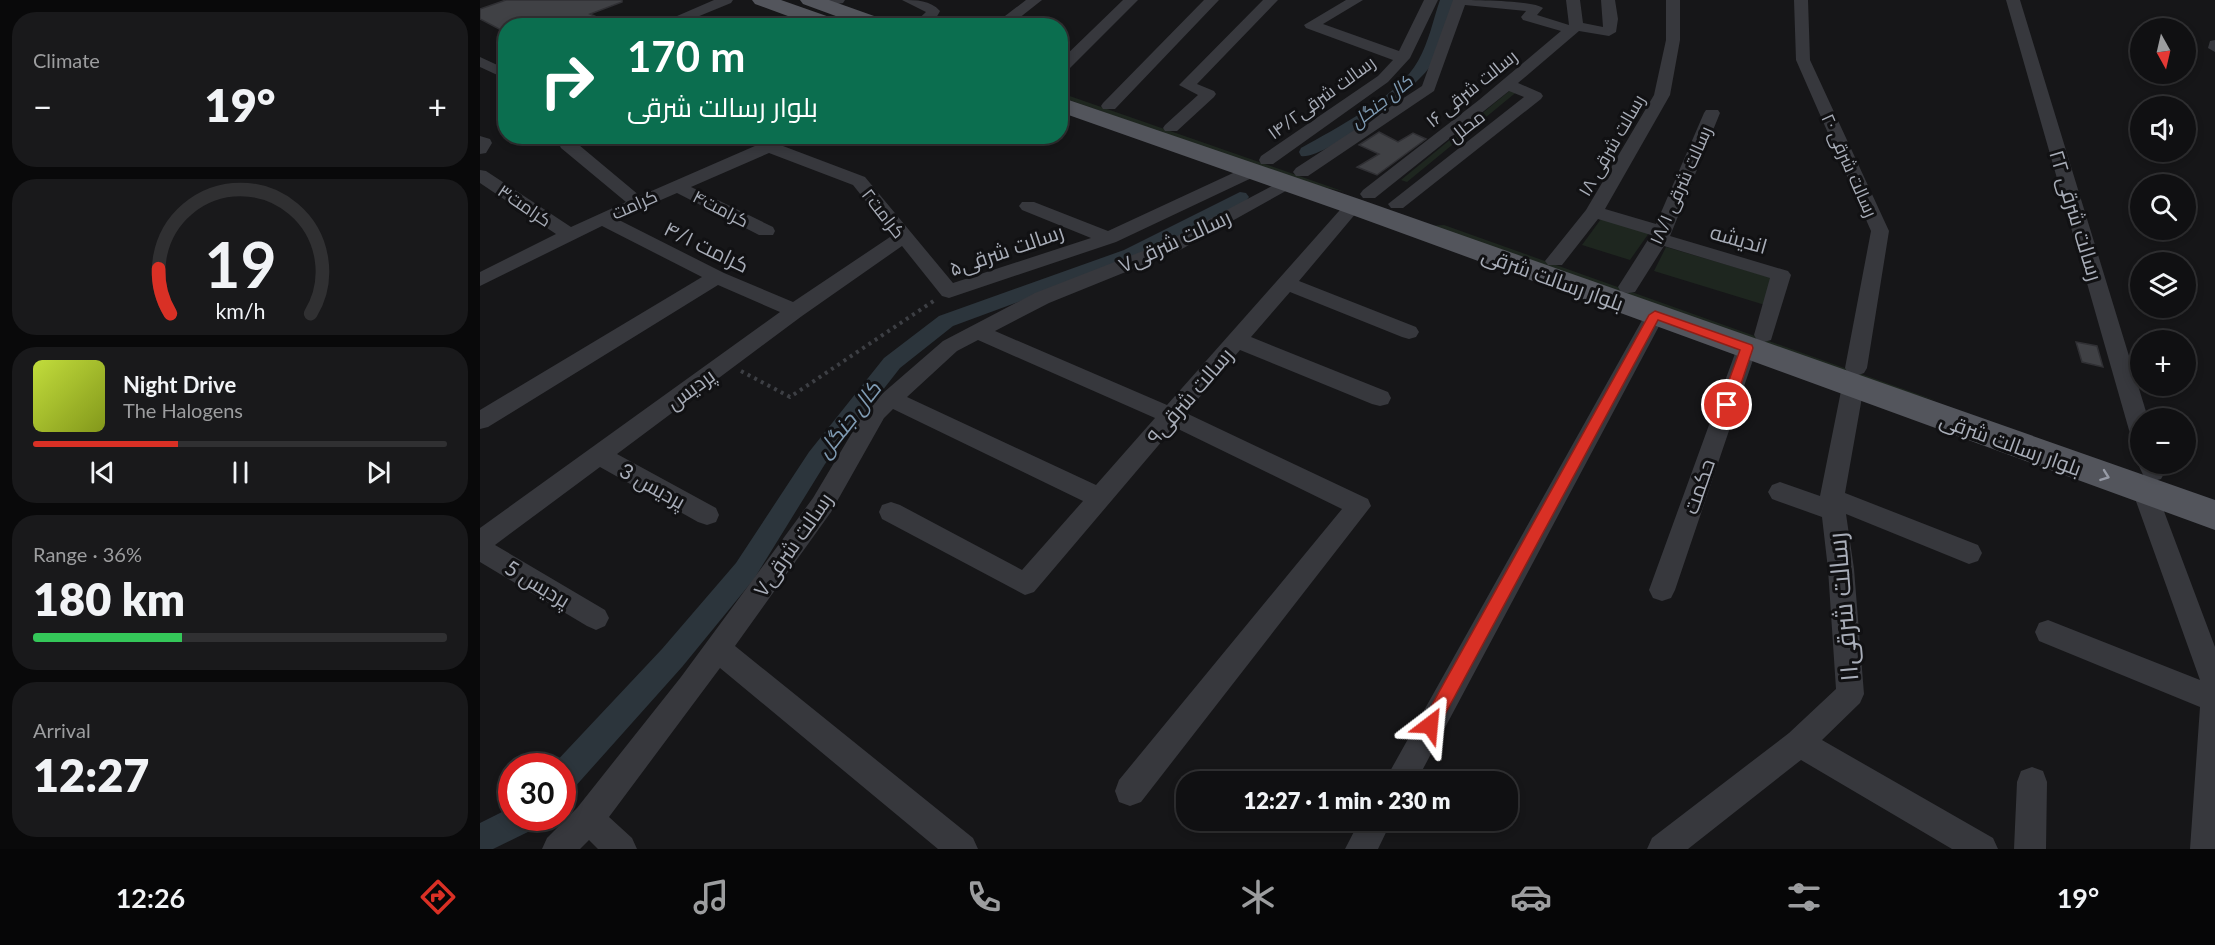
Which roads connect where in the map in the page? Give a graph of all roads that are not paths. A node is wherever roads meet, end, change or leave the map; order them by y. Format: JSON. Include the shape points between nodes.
{"nodes":[{"id":1,"x":726,"y":0,"type":"edge"},
{"id":2,"x":762,"y":0,"type":"edge"},
{"id":3,"x":909,"y":0,"type":"edge"},
{"id":4,"x":1035,"y":0,"type":"edge"},
{"id":5,"x":1131,"y":0,"type":"edge"},
{"id":6,"x":1212,"y":0,"type":"edge"},
{"id":7,"x":1271,"y":0,"type":"edge"},
{"id":8,"x":1356,"y":0,"type":"edge"},
{"id":9,"x":1431,"y":0,"type":"edge"},
{"id":10,"x":1460,"y":0,"type":"edge"},
{"id":11,"x":1573,"y":0,"type":"edge"},
{"id":12,"x":1608,"y":0,"type":"edge"},
{"id":13,"x":1673,"y":0,"type":"edge"},
{"id":14,"x":1800,"y":0,"type":"edge"},
{"id":15,"x":2013,"y":0,"type":"edge"},
{"id":16,"x":822,"y":1,"type":"edge"},
{"id":17,"x":686,"y":18,"type":"edge"},
{"id":18,"x":810,"y":18,"type":"edge"},
{"id":19,"x":864,"y":18,"type":"edge"},
{"id":20,"x":929,"y":18,"type":"edge"},
{"id":21,"x":1010,"y":18,"type":"edge"},
{"id":22,"x":1574,"y":28,"type":"junction"},
{"id":23,"x":1403,"y":58,"type":"junction"},
{"id":24,"x":480,"y":61,"type":"edge"},
{"id":25,"x":1068,"y":62,"type":"edge"},
{"id":26,"x":498,"y":71,"type":"edge"},
{"id":27,"x":1507,"y":84,"type":"junction"},
{"id":28,"x":1068,"y":91,"type":"edge"},
{"id":29,"x":1068,"y":106,"type":"edge"},
{"id":30,"x":1109,"y":106,"type":"junction"},
{"id":31,"x":1712,"y":112,"type":"dead end"},
{"id":32,"x":1164,"y":133,"type":"junction"},
{"id":33,"x":480,"y":141,"type":"edge"},
{"id":34,"x":567,"y":144,"type":"dead end"},
{"id":35,"x":776,"y":144,"type":"edge"},
{"id":36,"x":769,"y":147,"type":"junction"},
{"id":37,"x":480,"y":149,"type":"edge"},
{"id":38,"x":1259,"y":165,"type":"junction"},
{"id":39,"x":480,"y":175,"type":"edge"},
{"id":40,"x":1294,"y":178,"type":"junction"},
{"id":41,"x":676,"y":186,"type":"junction"},
{"id":42,"x":1361,"y":200,"type":"junction"},
{"id":43,"x":638,"y":203,"type":"junction"},
{"id":44,"x":1397,"y":204,"type":"junction"},
{"id":45,"x":1028,"y":206,"type":"dead end"},
{"id":46,"x":1594,"y":212,"type":"junction"},
{"id":47,"x":602,"y":219,"type":"junction"},
{"id":48,"x":766,"y":231,"type":"dead end"},
{"id":49,"x":570,"y":235,"type":"junction"},
{"id":50,"x":1661,"y":236,"type":"junction"},
{"id":51,"x":903,"y":237,"type":"junction"},
{"id":52,"x":1109,"y":238,"type":"junction"},
{"id":53,"x":1555,"y":261,"type":"junction"},
{"id":54,"x":717,"y":277,"type":"junction"},
{"id":55,"x":480,"y":280,"type":"edge"},
{"id":56,"x":1286,"y":284,"type":"junction"},
{"id":57,"x":1628,"y":287,"type":"junction"},
{"id":58,"x":949,"y":291,"type":"joint"},
{"id":59,"x":795,"y":311,"type":"junction"},
{"id":60,"x":1655,"y":315,"type":"junction"},
{"id":61,"x":977,"y":332,"type":"junction"},
{"id":62,"x":1409,"y":332,"type":"dead end"},
{"id":63,"x":1237,"y":340,"type":"junction"},
{"id":64,"x":1756,"y":342,"type":"junction"},
{"id":65,"x":1855,"y":377,"type":"junction"},
{"id":66,"x":1380,"y":398,"type":"dead end"},
{"id":67,"x":891,"y":399,"type":"junction"},
{"id":68,"x":2134,"y":408,"type":"edge"},
{"id":69,"x":1171,"y":416,"type":"junction"},
{"id":70,"x":480,"y":421,"type":"edge"},
{"id":71,"x":598,"y":455,"type":"junction"},
{"id":72,"x":2149,"y":475,"type":"edge"},
{"id":73,"x":1780,"y":492,"type":"dead end"},
{"id":74,"x":2215,"y":494,"type":"edge"},
{"id":75,"x":1100,"y":498,"type":"junction"},
{"id":76,"x":1832,"y":504,"type":"junction"},
{"id":77,"x":891,"y":513,"type":"dead end"},
{"id":78,"x":707,"y":515,"type":"dead end"},
{"id":79,"x":2215,"y":515,"type":"edge"},
{"id":80,"x":480,"y":542,"type":"edge"},
{"id":81,"x":480,"y":549,"type":"edge"},
{"id":82,"x":1969,"y":552,"type":"dead end"},
{"id":83,"x":1662,"y":590,"type":"dead end"},
{"id":84,"x":596,"y":618,"type":"dead end"},
{"id":85,"x":2048,"y":632,"type":"dead end"},
{"id":86,"x":718,"y":649,"type":"junction"},
{"id":87,"x":2213,"y":678,"type":"edge"},
{"id":88,"x":2214,"y":699,"type":"edge"},
{"id":89,"x":1799,"y":743,"type":"junction"},
{"id":90,"x":1404,"y":771,"type":"edge"},
{"id":91,"x":2032,"y":782,"type":"dead end"},
{"id":92,"x":1130,"y":791,"type":"dead end"},
{"id":93,"x":2212,"y":797,"type":"edge"},
{"id":94,"x":588,"y":819,"type":"junction"},
{"id":95,"x":1371,"y":831,"type":"edge"},
{"id":96,"x":558,"y":849,"type":"edge"},
{"id":97,"x":621,"y":849,"type":"edge"},
{"id":98,"x":962,"y":849,"type":"edge"},
{"id":99,"x":1361,"y":849,"type":"edge"},
{"id":100,"x":1663,"y":849,"type":"edge"},
{"id":101,"x":1982,"y":849,"type":"edge"},
{"id":102,"x":2030,"y":849,"type":"edge"},
{"id":103,"x":2206,"y":849,"type":"edge"}],
"edges":[{"from":1,"to":17,"type":"street"},
{"from":2,"to":18,"type":"main road"},
{"from":3,"to":20,"type":"street","via":[[928,6],[933,11]]},
{"from":4,"to":21,"type":"street"},
{"from":5,"to":25,"type":"street"},
{"from":6,"to":30,"type":"street"},
{"from":7,"to":32,"type":"street","via":[[1186,85],[1208,94]]},
{"from":8,"to":23,"type":"street","via":[[1311,25]]},
{"from":9,"to":23,"type":"street","name":"رسالت شرقی۱۴/۲"},
{"from":10,"to":22,"type":"street","via":[[1536,8],[1528,17]]},
{"from":10,"to":40,"type":"street","name":"رسالت شرقی۷","via":[[1429,88]]},
{"from":11,"to":22,"type":"street"},
{"from":12,"to":22,"type":"street","via":[[1609,32]]},
{"from":13,"to":46,"type":"street","name":"رسالت شرقی ۱۸","via":[[1673,40],[1662,95]]},
{"from":14,"to":65,"type":"street","name":"رسالت شرقی ۲۰","via":[[1803,60],[1880,231]]},
{"from":15,"to":68,"type":"street","name":"رسالت شرقی ۲۲"},
{"from":16,"to":19,"type":"main road"},
{"from":22,"to":27,"type":"street","name":"رسالت شرقی ۱۶"},
{"from":23,"to":38,"type":"street","name":"رسالت شرقی۱۴/۲","via":[[1383,79]]},
{"from":24,"to":26,"type":"street"},
{"from":27,"to":42,"type":"street","name":"رسالت شرقی ۱۶"},
{"from":27,"to":44,"type":"street","name":"محلل","via":[[1535,96]]},
{"from":28,"to":30,"type":"main road","name":"بلوار رسالت شرقی"},
{"from":29,"to":32,"type":"main road","name":"بلوار رسالت شرقی"},
{"from":30,"to":32,"type":"main road","name":"بلوار رسالت شرقی"},
{"from":31,"to":50,"type":"street","name":"رسالت شرقی ۱۸/۱"},
{"from":32,"to":38,"type":"main road","name":"بلوار رسالت شرقی"},
{"from":33,"to":37,"type":"street","via":[[484,143]]},
{"from":34,"to":43,"type":"street"},
{"from":35,"to":36,"type":"street","name":"کرامت"},
{"from":36,"to":41,"type":"street","name":"کرامت"},
{"from":36,"to":51,"type":"street","name":"کرامت۲","via":[[859,181]]},
{"from":38,"to":40,"type":"main road","name":"بلوار رسالت شرقی"},
{"from":38,"to":52,"type":"street","name":"رسالت شرقی۵"},
{"from":39,"to":49,"type":"street","name":"کرامت۳"},
{"from":40,"to":42,"type":"main road","name":"بلوار رسالت شرقی"},
{"from":40,"to":61,"type":"street","name":"رسالت شرقی۷","via":[[1173,246],[1042,298]]},
{"from":41,"to":43,"type":"street","name":"کرامت"},
{"from":41,"to":48,"type":"street","name":"کرامت۴"},
{"from":42,"to":44,"type":"main road","name":"بلوار رسالت شرقی"},
{"from":42,"to":56,"type":"street","name":"رسالت شرقی۹"},
{"from":42,"to":60,"type":"main road","name":"بلوار رسالت شرقی"},
{"from":43,"to":47,"type":"street","name":"کرامت"},
{"from":44,"to":53,"type":"main road","name":"بلوار رسالت شرقی"},
{"from":45,"to":52,"type":"street"},
{"from":46,"to":50,"type":"street"},
{"from":46,"to":53,"type":"street","name":"رسالت شرقی ۱۸"},
{"from":47,"to":49,"type":"street","name":"کرامت"},
{"from":47,"to":54,"type":"street","name":"کرامت ۴/۱"},
{"from":49,"to":55,"type":"street","name":"کرامت"},
{"from":50,"to":57,"type":"street","name":"رسالت شرقی ۱۸/۱"},
{"from":50,"to":64,"type":"street","name":"اندیشه","via":[[1781,275]]},
{"from":51,"to":58,"type":"street","name":"کرامت۲"},
{"from":51,"to":59,"type":"street","name":"پردیس"},
{"from":52,"to":58,"type":"street","name":"رسالت شرقی۵"},
{"from":53,"to":57,"type":"main road","name":"بلوار رسالت شرقی"},
{"from":54,"to":59,"type":"street","name":"کرامت ۴/۱"},
{"from":54,"to":70,"type":"street"},
{"from":56,"to":62,"type":"street"},
{"from":56,"to":63,"type":"street","name":"رسالت شرقی۹"},
{"from":57,"to":64,"type":"main road","name":"بلوار رسالت شرقی"},
{"from":59,"to":71,"type":"street","name":"پردیس"},
{"from":60,"to":64,"type":"main road","name":"بلوار رسالت شرقی"},
{"from":60,"to":90,"type":"street"},
{"from":61,"to":67,"type":"street","name":"رسالت شرقی۷","via":[[950,346]]},
{"from":61,"to":69,"type":"street"},
{"from":63,"to":66,"type":"street"},
{"from":63,"to":69,"type":"street","name":"رسالت شرقی۹"},
{"from":64,"to":65,"type":"main road","name":"بلوار رسالت شرقی"},
{"from":64,"to":83,"type":"street","name":"حکمت"},
{"from":65,"to":72,"type":"main road","name":"بلوار رسالت شرقی"},
{"from":65,"to":76,"type":"street","name":"رسالت شرقی۱۱"},
{"from":67,"to":75,"type":"street"},
{"from":67,"to":86,"type":"street","name":"رسالت شرقی۷","via":[[876,412],[822,505]]},
{"from":69,"to":75,"type":"street","name":"رسالت شرقی۹"},
{"from":69,"to":92,"type":"street","via":[[1359,506]]},
{"from":71,"to":78,"type":"street","name":"پردیس 3"},
{"from":71,"to":80,"type":"street","name":"پردیس"},
{"from":72,"to":74,"type":"main road","name":"بلوار رسالت شرقی"},
{"from":72,"to":79,"type":"main road","name":"بلوار رسالت شرقی"},
{"from":72,"to":87,"type":"street"},
{"from":73,"to":76,"type":"street"},
{"from":75,"to":77,"type":"street","name":"رسالت شرقی۹","via":[[1025,584]]},
{"from":76,"to":82,"type":"street"},
{"from":76,"to":89,"type":"street","name":"رسالت شرقی۱۱","via":[[1850,694]]},
{"from":81,"to":84,"type":"street","name":"پردیس 5"},
{"from":85,"to":88,"type":"street"},
{"from":86,"to":94,"type":"street","name":"رسالت شرقی۷"},
{"from":86,"to":98,"type":"street"},
{"from":87,"to":88,"type":"street"},
{"from":88,"to":93,"type":"street"},
{"from":89,"to":100,"type":"street","name":"رسالت شرقی۱۱"},
{"from":89,"to":101,"type":"street"},
{"from":91,"to":102,"type":"street"},
{"from":93,"to":103,"type":"street"},
{"from":94,"to":96,"type":"street","name":"رسالت شرقی۷"},
{"from":94,"to":97,"type":"street"},
{"from":95,"to":99,"type":"street"}]}
